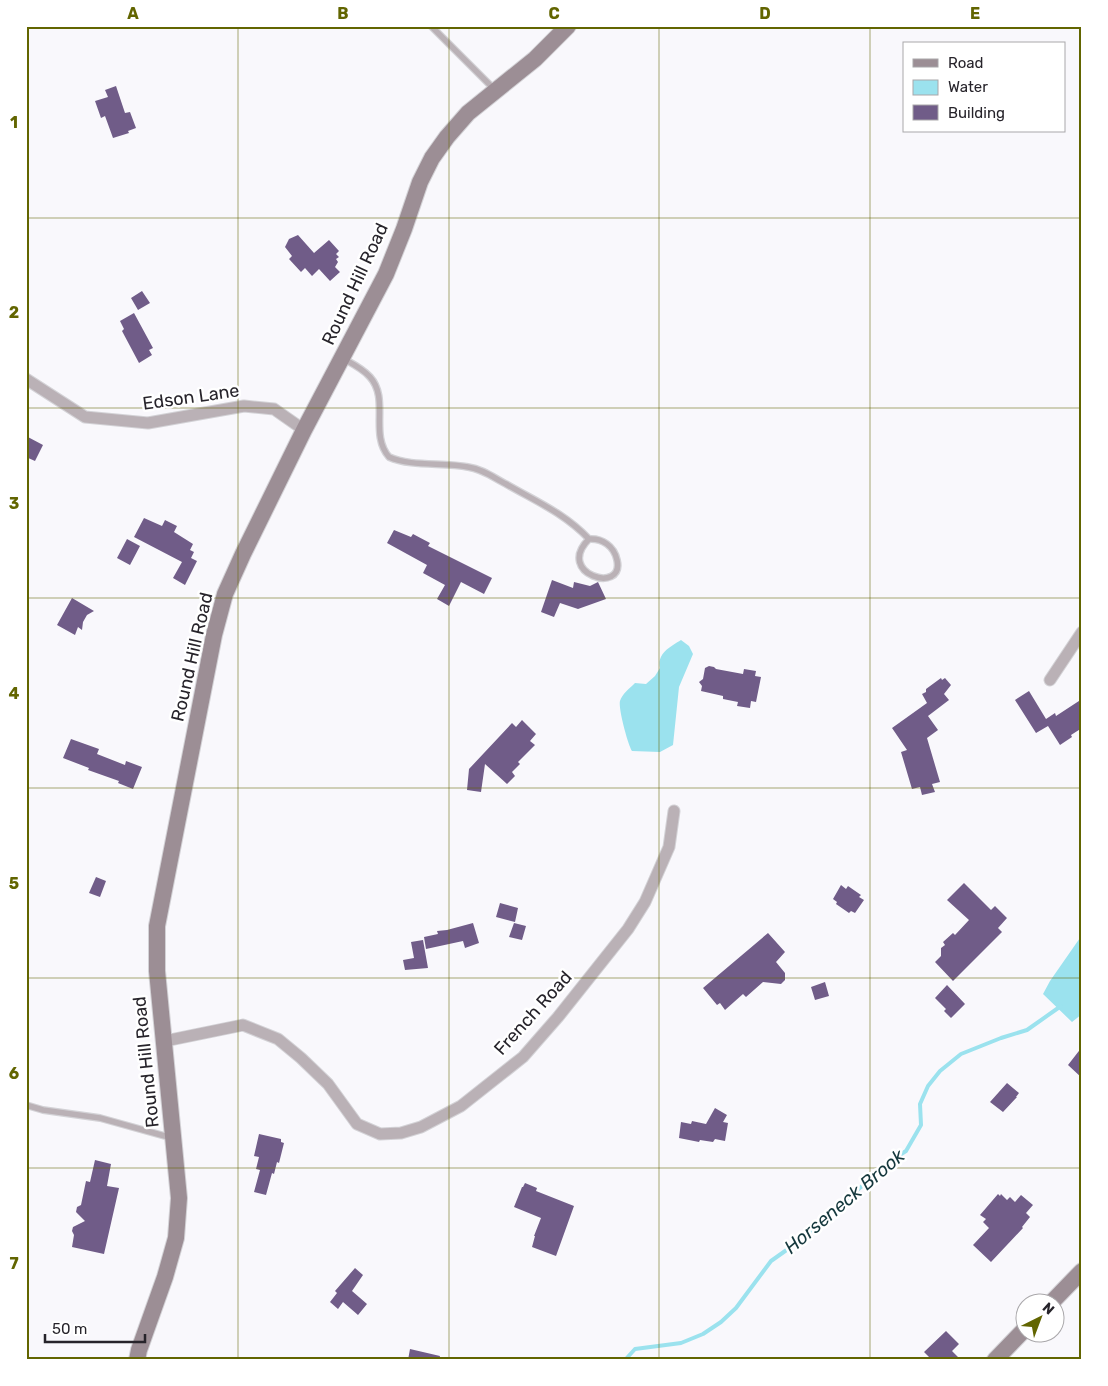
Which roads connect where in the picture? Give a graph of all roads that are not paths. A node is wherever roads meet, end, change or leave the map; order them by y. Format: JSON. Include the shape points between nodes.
{"nodes":[{"id":1,"x":431,"y":26,"type":"edge"},
{"id":2,"x":568,"y":26,"type":"edge"},
{"id":3,"x":496,"y":91,"type":"junction"},
{"id":4,"x":342,"y":358,"type":"junction"},
{"id":5,"x":26,"y":379,"type":"edge"},
{"id":6,"x":304,"y":430,"type":"junction"},
{"id":7,"x":589,"y":539,"type":"junction"},
{"id":8,"x":1082,"y":632,"type":"edge"},
{"id":9,"x":1050,"y":680,"type":"dead end"},
{"id":10,"x":674,"y":811,"type":"dead end"},
{"id":11,"x":164,"y":1041,"type":"junction"},
{"id":12,"x":26,"y":1105,"type":"edge"},
{"id":13,"x":174,"y":1139,"type":"junction"},
{"id":14,"x":1082,"y":1271,"type":"edge"},
{"id":15,"x":1060,"y":1294,"type":"edge"},
{"id":16,"x":1016,"y":1338,"type":"edge"},
{"id":17,"x":137,"y":1360,"type":"edge"},
{"id":18,"x":994,"y":1360,"type":"edge"}],
"edges":[{"from":1,"to":3,"type":"lane"},
{"from":2,"to":3,"type":"street","name":"Round Hill Road"},
{"from":3,"to":4,"type":"street","name":"Round Hill Road","via":[[468,113],[432,158],[386,274]]},
{"from":4,"to":6,"type":"street","name":"Round Hill Road"},
{"from":4,"to":7,"type":"lane","via":[[365,372],[375,386],[381,445],[389,457],[470,467],[487,473],[556,511]]},
{"from":5,"to":6,"type":"street","name":"Edson Lane","via":[[85,417],[148,424],[244,406],[274,409]]},
{"from":6,"to":11,"type":"street","name":"Round Hill Road","via":[[225,594],[214,635],[157,926],[157,971]]},
{"from":7,"to":7,"type":"lane","via":[[606,542],[615,553],[618,567],[610,576],[600,579],[582,566],[579,555]]},
{"from":8,"to":9,"type":"street"},
{"from":10,"to":11,"type":"street","name":"French Road","via":[[669,847],[645,902],[628,929],[558,1017],[523,1057],[461,1106],[421,1127],[401,1133],[380,1134],[357,1124],[328,1084],[301,1058],[278,1039],[243,1025]]},
{"from":11,"to":13,"type":"street","name":"Round Hill Road"},
{"from":12,"to":13,"type":"lane","via":[[100,1118]]},
{"from":13,"to":17,"type":"street","name":"Round Hill Road","via":[[179,1198],[176,1238]]},
{"from":14,"to":15,"type":"street"},
{"from":16,"to":18,"type":"street"}]}
